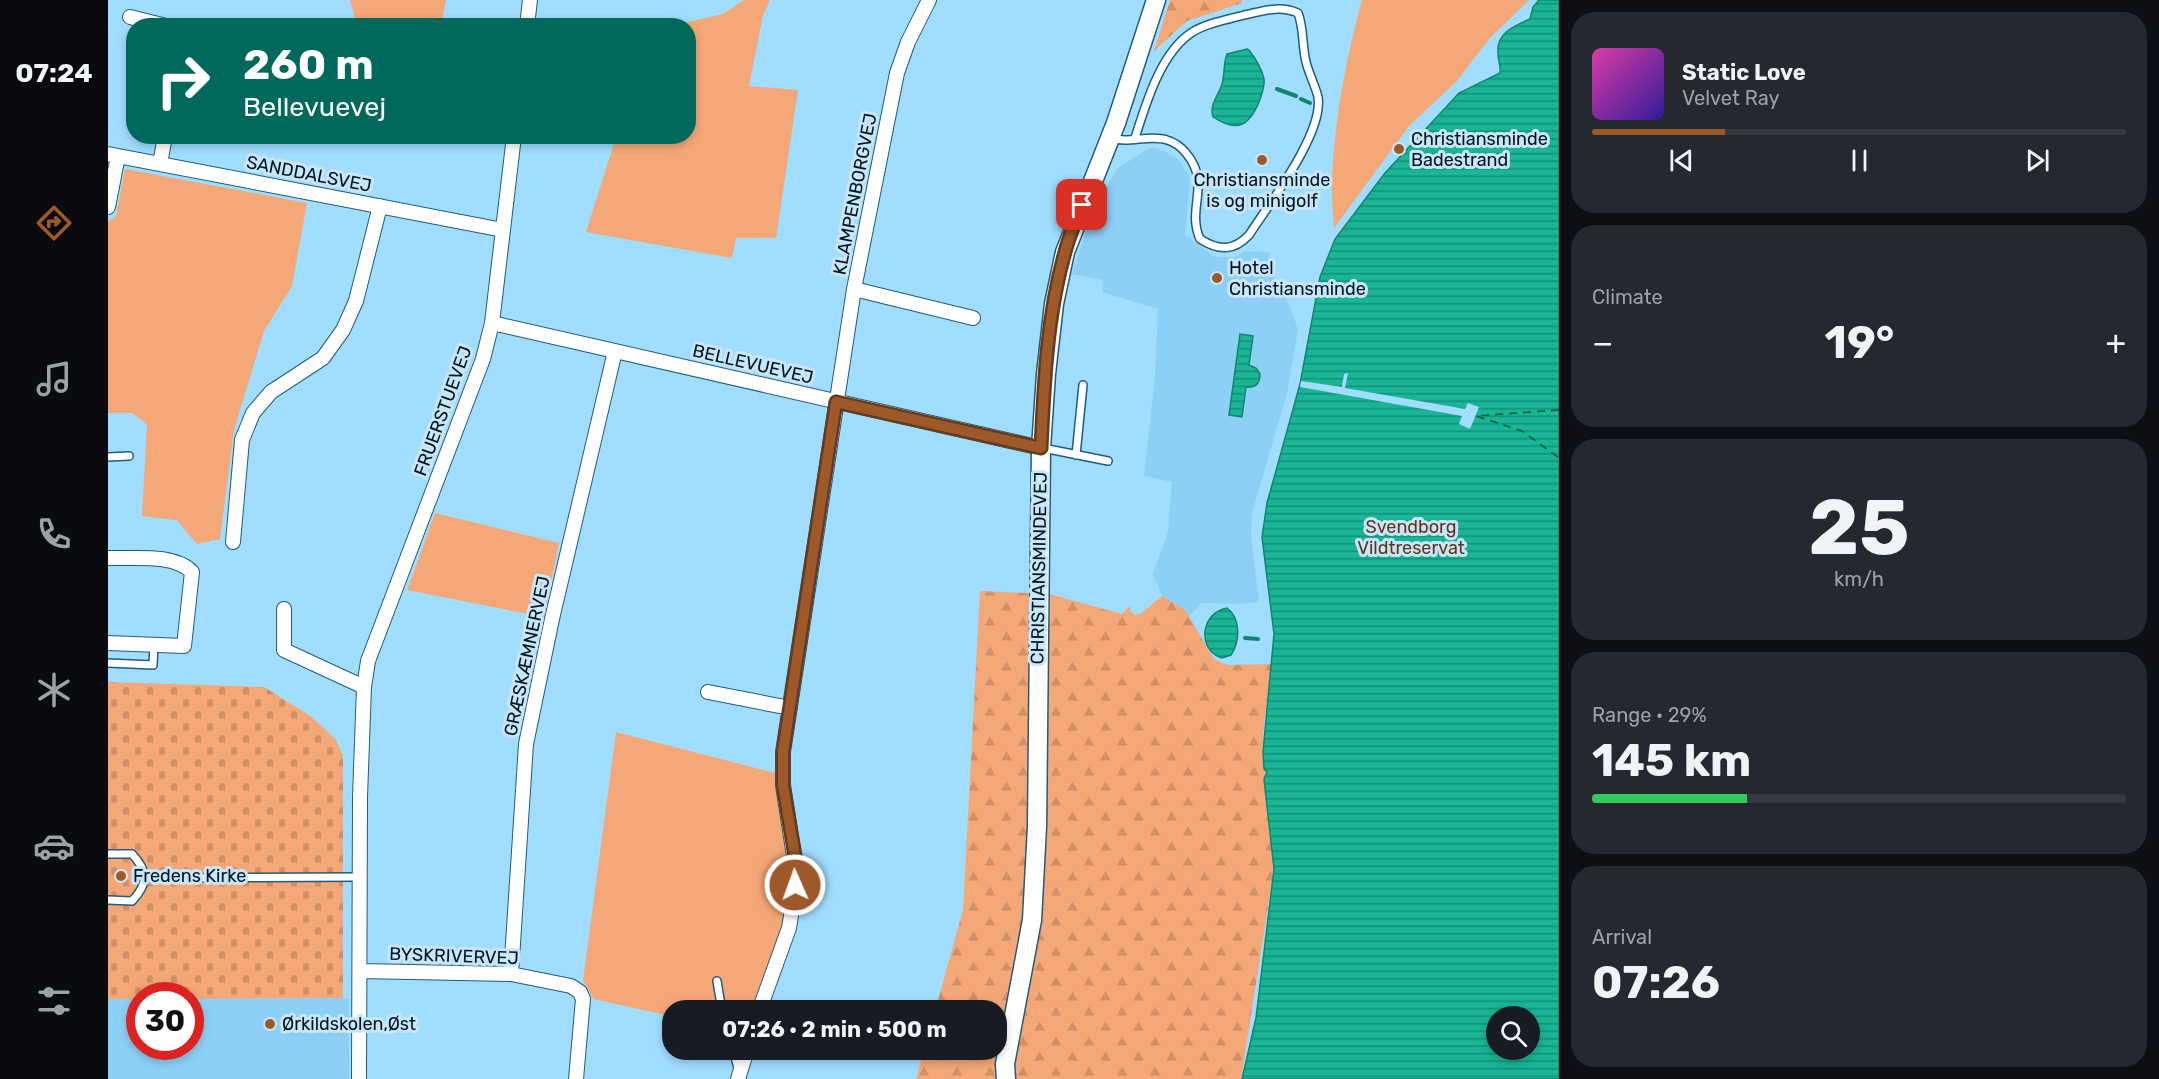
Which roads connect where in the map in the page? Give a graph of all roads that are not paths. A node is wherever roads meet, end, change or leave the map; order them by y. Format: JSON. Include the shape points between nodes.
{"nodes":[{"id":1,"x":530,"y":0,"type":"edge"},
{"id":2,"x":929,"y":0,"type":"edge"},
{"id":3,"x":1156,"y":0,"type":"edge"},
{"id":4,"x":130,"y":17,"type":"dead end"},
{"id":5,"x":134,"y":18,"type":"edge"},
{"id":6,"x":528,"y":18,"type":"edge"},
{"id":7,"x":1111,"y":137,"type":"junction"},
{"id":8,"x":1135,"y":138,"type":"junction"},
{"id":9,"x":164,"y":144,"type":"edge"},
{"id":10,"x":513,"y":144,"type":"edge"},
{"id":11,"x":113,"y":155,"type":"edge"},
{"id":12,"x":160,"y":164,"type":"junction"},
{"id":13,"x":111,"y":185,"type":"edge"},
{"id":14,"x":380,"y":206,"type":"junction"},
{"id":15,"x":108,"y":207,"type":"edge"},
{"id":16,"x":503,"y":230,"type":"junction"},
{"id":17,"x":854,"y":289,"type":"junction"},
{"id":18,"x":973,"y":318,"type":"dead end"},
{"id":19,"x":492,"y":322,"type":"junction"},
{"id":20,"x":615,"y":351,"type":"junction"},
{"id":21,"x":1083,"y":385,"type":"dead end"},
{"id":22,"x":836,"y":402,"type":"junction"},
{"id":23,"x":1041,"y":448,"type":"junction"},
{"id":24,"x":1076,"y":455,"type":"junction"},
{"id":25,"x":129,"y":456,"type":"dead end"},
{"id":26,"x":108,"y":457,"type":"edge"},
{"id":27,"x":1108,"y":461,"type":"dead end"},
{"id":28,"x":233,"y":542,"type":"dead end"},
{"id":29,"x":108,"y":558,"type":"edge"},
{"id":30,"x":284,"y":609,"type":"dead end"},
{"id":31,"x":108,"y":643,"type":"edge"},
{"id":32,"x":154,"y":645,"type":"junction"},
{"id":33,"x":108,"y":663,"type":"edge"},
{"id":34,"x":364,"y":687,"type":"junction"},
{"id":35,"x":708,"y":692,"type":"dead end"},
{"id":36,"x":790,"y":708,"type":"junction"},
{"id":37,"x":108,"y":854,"type":"edge"},
{"id":38,"x":359,"y":877,"type":"junction"},
{"id":39,"x":145,"y":878,"type":"junction"},
{"id":40,"x":108,"y":900,"type":"edge"},
{"id":41,"x":360,"y":971,"type":"junction"},
{"id":42,"x":511,"y":974,"type":"junction"},
{"id":43,"x":717,"y":981,"type":"dead end"},
{"id":44,"x":720,"y":1000,"type":"edge"},
{"id":45,"x":763,"y":1000,"type":"edge"},
{"id":46,"x":735,"y":1060,"type":"edge"},
{"id":47,"x":744,"y":1060,"type":"edge"},
{"id":48,"x":739,"y":1076,"type":"edge"},
{"id":49,"x":359,"y":1079,"type":"edge"},
{"id":50,"x":576,"y":1079,"type":"edge"},
{"id":51,"x":1006,"y":1079,"type":"edge"}],
"edges":[{"from":1,"to":6,"type":"street"},
{"from":2,"to":17,"type":"street","name":"KLAMPENBORGVEJ","via":[[897,74]]},
{"from":3,"to":7,"type":"street","name":"CHRISTIANSMINDEVEJ"},
{"from":4,"to":5,"type":"street"},
{"from":7,"to":8,"type":"lane"},
{"from":7,"to":23,"type":"street","name":"CHRISTIANSMINDEVEJ","via":[[1061,267],[1047,364]]},
{"from":8,"to":8,"type":"lane","via":[[1169,140],[1190,158],[1198,172],[1196,222],[1200,239],[1231,248],[1242,243],[1304,150],[1315,126],[1318,98],[1306,62],[1298,13],[1275,8],[1210,24],[1191,33],[1166,62]]},
{"from":9,"to":12,"type":"street"},
{"from":10,"to":16,"type":"street","name":"FRUERSTUEVEJ"},
{"from":11,"to":12,"type":"street","name":"SANDDALSVEJ"},
{"from":11,"to":13,"type":"street"},
{"from":12,"to":14,"type":"street","name":"SANDDALSVEJ"},
{"from":13,"to":15,"type":"street"},
{"from":14,"to":16,"type":"street","name":"SANDDALSVEJ"},
{"from":14,"to":28,"type":"street","via":[[356,301],[343,330],[323,358],[271,392],[253,413],[242,440]]},
{"from":16,"to":19,"type":"street","name":"FRUERSTUEVEJ"},
{"from":17,"to":18,"type":"street"},
{"from":17,"to":22,"type":"street","name":"KLAMPENBORGVEJ"},
{"from":19,"to":20,"type":"street","name":"BELLEVUEVEJ"},
{"from":19,"to":34,"type":"street","name":"FRUERSTUEVEJ","via":[[483,359],[368,661]]},
{"from":20,"to":22,"type":"street","name":"BELLEVUEVEJ"},
{"from":20,"to":42,"type":"street","name":"GRÆSKÆMNERVEJ","via":[[526,744]]},
{"from":21,"to":24,"type":"lane"},
{"from":22,"to":23,"type":"street","name":"BELLEVUEVEJ"},
{"from":22,"to":36,"type":"street","name":"KLAMPENBORGVEJ"},
{"from":23,"to":24,"type":"lane"},
{"from":23,"to":51,"type":"street","name":"CHRISTIANSMINDEVEJ","via":[[1037,826],[1032,920],[1005,1064]]},
{"from":24,"to":27,"type":"lane"},
{"from":25,"to":26,"type":"lane"},
{"from":29,"to":32,"type":"street","via":[[173,560],[192,572],[184,646]]},
{"from":30,"to":34,"type":"street","via":[[284,650]]},
{"from":31,"to":32,"type":"street"},
{"from":32,"to":33,"type":"lane","via":[[153,665]]},
{"from":34,"to":38,"type":"street","name":"FRUERSTUEVEJ"},
{"from":35,"to":36,"type":"street"},
{"from":36,"to":45,"type":"street","name":"KLAMPENBORGVEJ","via":[[783,785],[795,856],[794,897],[789,928]]},
{"from":37,"to":39,"type":"lane","via":[[132,854],[142,864]]},
{"from":38,"to":39,"type":"lane"},
{"from":38,"to":41,"type":"street","name":"FRUERSTUEVEJ"},
{"from":39,"to":40,"type":"lane","via":[[132,901]]},
{"from":41,"to":42,"type":"street","name":"BYSKRIVERVEJ"},
{"from":41,"to":49,"type":"street","name":"FRUERSTUEVEJ"},
{"from":42,"to":50,"type":"street","name":"BYSKRIVERVEJ","via":[[571,986],[580,992],[583,999]]},
{"from":43,"to":44,"type":"lane"},
{"from":46,"to":48,"type":"lane"},
{"from":47,"to":48,"type":"street"}]}
